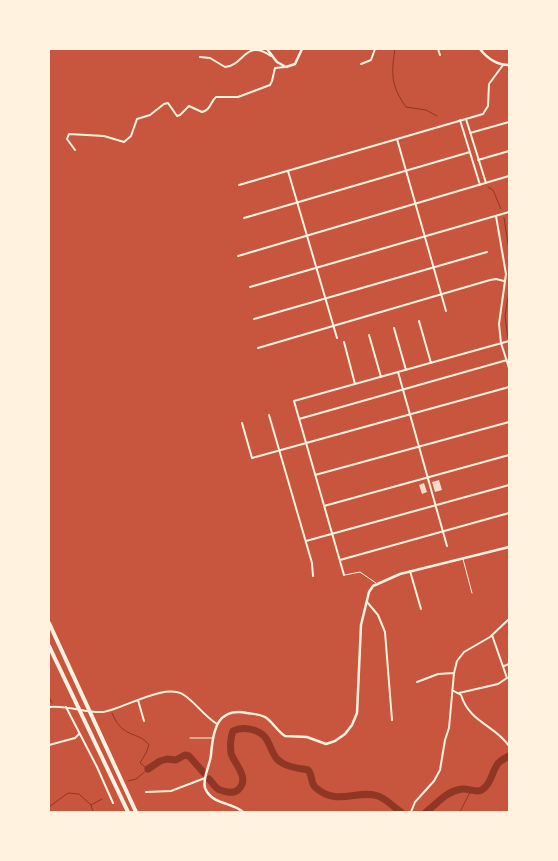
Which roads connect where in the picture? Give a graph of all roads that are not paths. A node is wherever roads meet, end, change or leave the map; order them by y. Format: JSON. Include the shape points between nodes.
{"nodes":[{"id":1,"x":267,"y":49,"type":"edge"},
{"id":2,"x":302,"y":49,"type":"edge"},
{"id":3,"x":375,"y":49,"type":"edge"},
{"id":4,"x":438,"y":49,"type":"edge"},
{"id":5,"x":480,"y":49,"type":"edge"},
{"id":6,"x":440,"y":55,"type":"dead end"},
{"id":7,"x":272,"y":56,"type":"junction"},
{"id":8,"x":200,"y":57,"type":"dead end"},
{"id":9,"x":361,"y":64,"type":"dead end"},
{"id":10,"x":503,"y":65,"type":"junction"},
{"id":11,"x":509,"y":65,"type":"edge"},
{"id":12,"x":286,"y":66,"type":"junction"},
{"id":13,"x":466,"y":119,"type":"junction"},
{"id":14,"x":460,"y":120,"type":"junction"},
{"id":15,"x":509,"y":122,"type":"edge"},
{"id":16,"x":470,"y":133,"type":"junction"},
{"id":17,"x":397,"y":139,"type":"junction"},
{"id":18,"x":75,"y":150,"type":"dead end"},
{"id":19,"x":509,"y":151,"type":"edge"},
{"id":20,"x":470,"y":152,"type":"junction"},
{"id":21,"x":478,"y":160,"type":"junction"},
{"id":22,"x":406,"y":170,"type":"junction"},
{"id":23,"x":288,"y":171,"type":"junction"},
{"id":24,"x":509,"y":176,"type":"edge"},
{"id":25,"x":486,"y":183,"type":"junction"},
{"id":26,"x":239,"y":185,"type":"dead end"},
{"id":27,"x":480,"y":185,"type":"junction"},
{"id":28,"x":297,"y":202,"type":"junction"},
{"id":29,"x":416,"y":204,"type":"junction"},
{"id":30,"x":509,"y":212,"type":"edge"},
{"id":31,"x":496,"y":216,"type":"junction"},
{"id":32,"x":244,"y":218,"type":"dead end"},
{"id":33,"x":307,"y":235,"type":"junction"},
{"id":34,"x":426,"y":236,"type":"junction"},
{"id":35,"x":487,"y":252,"type":"dead end"},
{"id":36,"x":238,"y":256,"type":"dead end"},
{"id":37,"x":435,"y":267,"type":"junction"},
{"id":38,"x":317,"y":268,"type":"junction"},
{"id":39,"x":504,"y":281,"type":"junction"},
{"id":40,"x":250,"y":287,"type":"dead end"},
{"id":41,"x":443,"y":295,"type":"junction"},
{"id":42,"x":326,"y":298,"type":"junction"},
{"id":43,"x":446,"y":311,"type":"dead end"},
{"id":44,"x":254,"y":319,"type":"dead end"},
{"id":45,"x":419,"y":321,"type":"dead end"},
{"id":46,"x":334,"y":326,"type":"junction"},
{"id":47,"x":394,"y":328,"type":"dead end"},
{"id":48,"x":369,"y":335,"type":"dead end"},
{"id":49,"x":337,"y":338,"type":"dead end"},
{"id":50,"x":509,"y":341,"type":"edge"},
{"id":51,"x":344,"y":342,"type":"dead end"},
{"id":52,"x":501,"y":343,"type":"junction"},
{"id":53,"x":258,"y":348,"type":"dead end"},
{"id":54,"x":507,"y":360,"type":"junction"},
{"id":55,"x":431,"y":363,"type":"junction"},
{"id":56,"x":509,"y":368,"type":"edge"},
{"id":57,"x":406,"y":370,"type":"junction"},
{"id":58,"x":398,"y":372,"type":"junction"},
{"id":59,"x":381,"y":377,"type":"junction"},
{"id":60,"x":355,"y":384,"type":"junction"},
{"id":61,"x":509,"y":387,"type":"edge"},
{"id":62,"x":403,"y":390,"type":"junction"},
{"id":63,"x":269,"y":415,"type":"dead end"},
{"id":64,"x":410,"y":415,"type":"junction"},
{"id":65,"x":299,"y":419,"type":"junction"},
{"id":66,"x":509,"y":422,"type":"edge"},
{"id":67,"x":242,"y":423,"type":"dead end"},
{"id":68,"x":306,"y":443,"type":"junction"},
{"id":69,"x":419,"y":446,"type":"junction"},
{"id":70,"x":279,"y":451,"type":"junction"},
{"id":71,"x":509,"y":455,"type":"edge"},
{"id":72,"x":316,"y":475,"type":"junction"},
{"id":73,"x":428,"y":478,"type":"junction"},
{"id":74,"x":509,"y":485,"type":"edge"},
{"id":75,"x":435,"y":505,"type":"junction"},
{"id":76,"x":324,"y":506,"type":"junction"},
{"id":77,"x":509,"y":513,"type":"edge"},
{"id":78,"x":443,"y":531,"type":"junction"},
{"id":79,"x":332,"y":534,"type":"junction"},
{"id":80,"x":306,"y":541,"type":"junction"},
{"id":81,"x":447,"y":546,"type":"dead end"},
{"id":82,"x":509,"y":547,"type":"edge"},
{"id":83,"x":463,"y":559,"type":"junction"},
{"id":84,"x":340,"y":560,"type":"junction"},
{"id":85,"x":410,"y":571,"type":"junction"},
{"id":86,"x":344,"y":575,"type":"joint"},
{"id":87,"x":313,"y":576,"type":"dead end"},
{"id":88,"x":376,"y":583,"type":"junction"},
{"id":89,"x":472,"y":593,"type":"dead end"},
{"id":90,"x":367,"y":602,"type":"junction"},
{"id":91,"x":421,"y":610,"type":"dead end"},
{"id":92,"x":509,"y":619,"type":"edge"},
{"id":93,"x":49,"y":623,"type":"edge"},
{"id":94,"x":492,"y":635,"type":"junction"},
{"id":95,"x":49,"y":646,"type":"edge"},
{"id":96,"x":509,"y":664,"type":"edge"},
{"id":97,"x":504,"y":666,"type":"junction"},
{"id":98,"x":454,"y":673,"type":"junction"},
{"id":99,"x":508,"y":678,"type":"edge"},
{"id":100,"x":417,"y":682,"type":"dead end"},
{"id":101,"x":452,"y":690,"type":"junction"},
{"id":102,"x":459,"y":693,"type":"junction"},
{"id":103,"x":138,"y":700,"type":"junction"},
{"id":104,"x":49,"y":707,"type":"edge"},
{"id":105,"x":66,"y":707,"type":"junction"},
{"id":106,"x":392,"y":720,"type":"dead end"},
{"id":107,"x":144,"y":721,"type":"dead end"},
{"id":108,"x":217,"y":724,"type":"junction"},
{"id":109,"x":79,"y":734,"type":"junction"},
{"id":110,"x":190,"y":738,"type":"dead end"},
{"id":111,"x":213,"y":738,"type":"junction"},
{"id":112,"x":49,"y":745,"type":"edge"},
{"id":113,"x":509,"y":746,"type":"edge"},
{"id":114,"x":205,"y":778,"type":"junction"},
{"id":115,"x":146,"y":792,"type":"dead end"},
{"id":116,"x":113,"y":802,"type":"dead end"},
{"id":117,"x":128,"y":812,"type":"edge"},
{"id":118,"x":136,"y":812,"type":"edge"},
{"id":119,"x":243,"y":812,"type":"edge"},
{"id":120,"x":411,"y":812,"type":"edge"}],
"edges":[{"from":1,"to":7,"type":"street"},
{"from":2,"to":12,"type":"street","via":[[295,64]]},
{"from":3,"to":9,"type":"street","via":[[371,60]]},
{"from":4,"to":6,"type":"street"},
{"from":5,"to":10,"type":"street","via":[[488,58]]},
{"from":7,"to":8,"type":"street","via":[[263,51],[250,51],[235,64],[226,66],[210,58]]},
{"from":7,"to":12,"type":"street"},
{"from":10,"to":11,"type":"street"},
{"from":10,"to":13,"type":"street","via":[[489,84],[488,106],[485,112]]},
{"from":12,"to":18,"type":"street","via":[[275,68],[270,86],[238,97],[216,97],[205,112],[189,106],[177,116],[170,105],[164,104],[153,113],[137,119],[130,138],[124,142],[104,136],[69,134],[68,139]]},
{"from":13,"to":14,"type":"street"},
{"from":13,"to":16,"type":"street"},
{"from":14,"to":17,"type":"street"},
{"from":14,"to":20,"type":"street"},
{"from":15,"to":16,"type":"street"},
{"from":16,"to":21,"type":"street"},
{"from":17,"to":22,"type":"street"},
{"from":17,"to":23,"type":"street"},
{"from":19,"to":21,"type":"street"},
{"from":20,"to":22,"type":"street"},
{"from":20,"to":27,"type":"street"},
{"from":21,"to":25,"type":"street"},
{"from":22,"to":28,"type":"street"},
{"from":22,"to":29,"type":"street"},
{"from":23,"to":26,"type":"street"},
{"from":23,"to":28,"type":"street"},
{"from":24,"to":25,"type":"street"},
{"from":25,"to":27,"type":"street"},
{"from":27,"to":29,"type":"street"},
{"from":28,"to":32,"type":"street"},
{"from":28,"to":33,"type":"street"},
{"from":29,"to":33,"type":"street"},
{"from":29,"to":34,"type":"street"},
{"from":30,"to":31,"type":"street"},
{"from":31,"to":34,"type":"street"},
{"from":31,"to":39,"type":"street","via":[[506,274]]},
{"from":33,"to":36,"type":"street"},
{"from":33,"to":38,"type":"street"},
{"from":34,"to":37,"type":"street"},
{"from":34,"to":38,"type":"street"},
{"from":35,"to":37,"type":"street"},
{"from":37,"to":41,"type":"street"},
{"from":37,"to":42,"type":"street"},
{"from":38,"to":40,"type":"street"},
{"from":38,"to":42,"type":"street"},
{"from":39,"to":41,"type":"street","via":[[490,280]]},
{"from":39,"to":52,"type":"street","via":[[499,321]]},
{"from":41,"to":43,"type":"street"},
{"from":41,"to":46,"type":"street"},
{"from":42,"to":44,"type":"street"},
{"from":42,"to":46,"type":"street"},
{"from":45,"to":55,"type":"street"},
{"from":46,"to":49,"type":"street"},
{"from":46,"to":53,"type":"street"},
{"from":47,"to":57,"type":"street"},
{"from":48,"to":59,"type":"street"},
{"from":50,"to":52,"type":"street"},
{"from":51,"to":60,"type":"street"},
{"from":52,"to":54,"type":"street"},
{"from":52,"to":55,"type":"street"},
{"from":54,"to":56,"type":"street"},
{"from":54,"to":62,"type":"street"},
{"from":55,"to":57,"type":"street"},
{"from":57,"to":58,"type":"street"},
{"from":58,"to":59,"type":"street"},
{"from":58,"to":62,"type":"street"},
{"from":59,"to":60,"type":"street"},
{"from":60,"to":65,"type":"street","via":[[294,401]]},
{"from":61,"to":64,"type":"street"},
{"from":62,"to":64,"type":"street"},
{"from":62,"to":65,"type":"street"},
{"from":63,"to":70,"type":"street"},
{"from":64,"to":68,"type":"street"},
{"from":64,"to":69,"type":"street"},
{"from":65,"to":68,"type":"street"},
{"from":66,"to":69,"type":"street"},
{"from":67,"to":70,"type":"street","via":[[252,458]]},
{"from":68,"to":70,"type":"street"},
{"from":68,"to":72,"type":"street"},
{"from":69,"to":72,"type":"street"},
{"from":69,"to":73,"type":"street"},
{"from":70,"to":80,"type":"street"},
{"from":71,"to":73,"type":"street"},
{"from":72,"to":76,"type":"street"},
{"from":73,"to":75,"type":"street"},
{"from":73,"to":76,"type":"street"},
{"from":74,"to":75,"type":"street"},
{"from":75,"to":78,"type":"street"},
{"from":75,"to":79,"type":"street"},
{"from":76,"to":79,"type":"street"},
{"from":77,"to":78,"type":"street"},
{"from":78,"to":81,"type":"street"},
{"from":78,"to":84,"type":"street"},
{"from":79,"to":80,"type":"street"},
{"from":79,"to":84,"type":"street"},
{"from":80,"to":87,"type":"street"},
{"from":82,"to":83,"type":"street"},
{"from":83,"to":85,"type":"street"},
{"from":83,"to":89,"type":"lane"},
{"from":84,"to":86,"type":"street"},
{"from":85,"to":88,"type":"street"},
{"from":85,"to":91,"type":"street"},
{"from":86,"to":88,"type":"lane","via":[[360,572]]},
{"from":88,"to":90,"type":"street","via":[[370,588]]},
{"from":90,"to":106,"type":"street","via":[[378,616],[385,632]]},
{"from":90,"to":108,"type":"street","via":[[361,625],[357,713],[345,734],[326,744],[307,737],[289,737],[280,733],[266,718],[240,711],[227,713]]},
{"from":92,"to":94,"type":"street"},
{"from":93,"to":118,"type":"highway"},
{"from":94,"to":97,"type":"street"},
{"from":94,"to":98,"type":"street","via":[[464,652],[457,661]]},
{"from":95,"to":117,"type":"highway"},
{"from":96,"to":97,"type":"street"},
{"from":97,"to":99,"type":"street"},
{"from":98,"to":100,"type":"street","via":[[438,674]]},
{"from":98,"to":101,"type":"street"},
{"from":99,"to":102,"type":"street","via":[[501,683]]},
{"from":101,"to":102,"type":"street"},
{"from":101,"to":120,"type":"street","via":[[449,728],[440,770],[434,781],[415,802]]},
{"from":102,"to":113,"type":"street","via":[[466,708],[501,736]]},
{"from":103,"to":105,"type":"street","via":[[103,712]]},
{"from":103,"to":107,"type":"street"},
{"from":103,"to":108,"type":"street","via":[[164,692],[178,692]]},
{"from":104,"to":105,"type":"street"},
{"from":105,"to":109,"type":"street"},
{"from":108,"to":111,"type":"street"},
{"from":109,"to":112,"type":"street","via":[[74,738]]},
{"from":109,"to":116,"type":"street"},
{"from":110,"to":111,"type":"lane"},
{"from":111,"to":114,"type":"street","via":[[210,764]]},
{"from":114,"to":115,"type":"street","via":[[171,791]]},
{"from":114,"to":119,"type":"street","via":[[206,788],[214,799]]}]}
